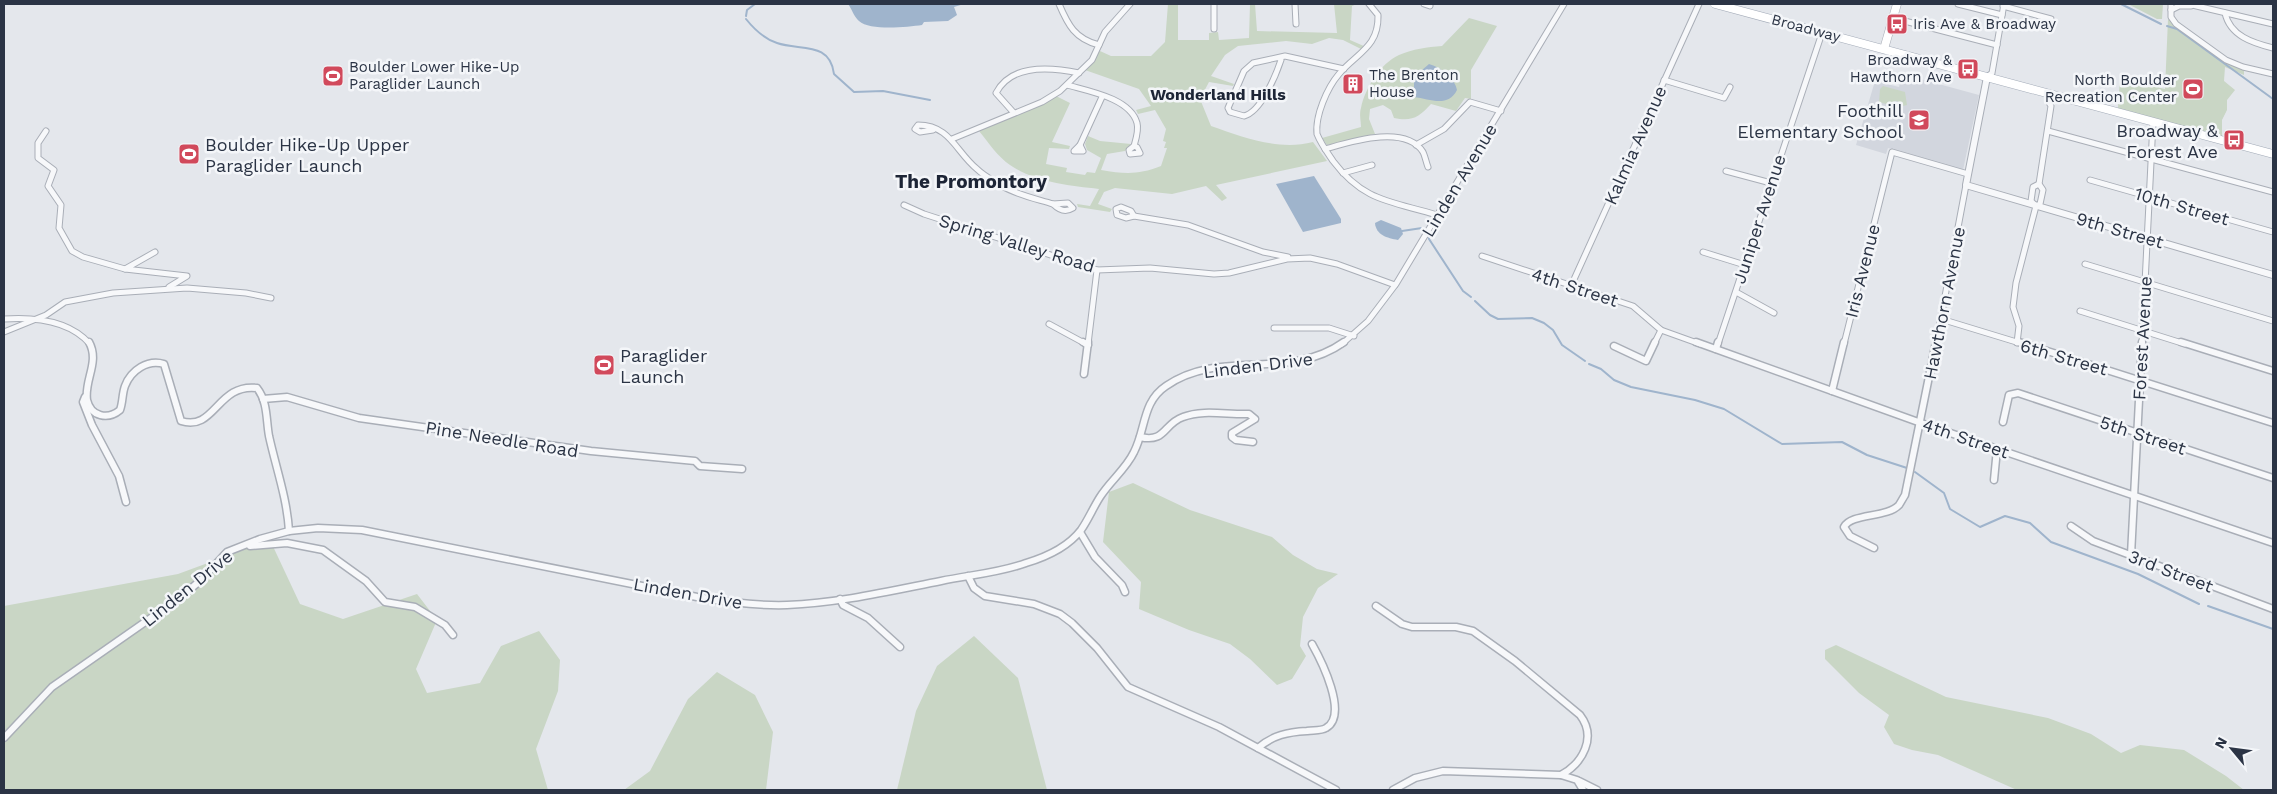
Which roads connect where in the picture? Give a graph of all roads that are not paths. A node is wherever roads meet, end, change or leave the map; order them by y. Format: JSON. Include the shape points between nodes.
{"nodes":[{"id":1,"x":1059,"y":4,"type":"edge"},
{"id":2,"x":1130,"y":4,"type":"edge"},
{"id":3,"x":1214,"y":4,"type":"edge"},
{"id":4,"x":1295,"y":4,"type":"edge"},
{"id":5,"x":1369,"y":4,"type":"edge"},
{"id":6,"x":1424,"y":4,"type":"edge"},
{"id":7,"x":1564,"y":4,"type":"edge"},
{"id":8,"x":1698,"y":4,"type":"edge"},
{"id":9,"x":1714,"y":4,"type":"edge"},
{"id":10,"x":1897,"y":4,"type":"edge"},
{"id":11,"x":1958,"y":4,"type":"edge"},
{"id":12,"x":2171,"y":4,"type":"edge"},
{"id":13,"x":2188,"y":4,"type":"edge"},
{"id":14,"x":2003,"y":5,"type":"edge"},
{"id":15,"x":1430,"y":6,"type":"dead end"},
{"id":16,"x":2197,"y":6,"type":"junction"},
{"id":17,"x":2171,"y":10,"type":"junction"},
{"id":18,"x":2225,"y":13,"type":"junction"},
{"id":19,"x":2002,"y":15,"type":"junction"},
{"id":20,"x":1893,"y":18,"type":"junction"},
{"id":21,"x":2051,"y":19,"type":"dead end"},
{"id":22,"x":1296,"y":24,"type":"dead end"},
{"id":23,"x":2273,"y":24,"type":"edge"},
{"id":24,"x":1214,"y":29,"type":"dead end"},
{"id":25,"x":1822,"y":33,"type":"junction"},
{"id":26,"x":1099,"y":45,"type":"junction"},
{"id":27,"x":1997,"y":45,"type":"junction"},
{"id":28,"x":2273,"y":48,"type":"edge"},
{"id":29,"x":1884,"y":49,"type":"junction"},
{"id":30,"x":1271,"y":59,"type":"junction"},
{"id":31,"x":1297,"y":59,"type":"junction"},
{"id":32,"x":1281,"y":60,"type":"junction"},
{"id":33,"x":1344,"y":69,"type":"junction"},
{"id":34,"x":1079,"y":73,"type":"junction"},
{"id":35,"x":2273,"y":74,"type":"edge"},
{"id":36,"x":1987,"y":77,"type":"junction"},
{"id":37,"x":1664,"y":80,"type":"junction"},
{"id":38,"x":1067,"y":85,"type":"junction"},
{"id":39,"x":1730,"y":87,"type":"dead end"},
{"id":40,"x":2049,"y":93,"type":"junction"},
{"id":41,"x":2058,"y":96,"type":"junction"},
{"id":42,"x":1102,"y":97,"type":"junction"},
{"id":43,"x":2052,"y":106,"type":"junction"},
{"id":44,"x":1501,"y":111,"type":"junction"},
{"id":45,"x":1014,"y":113,"type":"junction"},
{"id":46,"x":2153,"y":122,"type":"junction"},
{"id":47,"x":933,"y":130,"type":"dead end"},
{"id":48,"x":46,"y":131,"type":"dead end"},
{"id":49,"x":2048,"y":131,"type":"junction"},
{"id":50,"x":952,"y":139,"type":"junction"},
{"id":51,"x":1080,"y":145,"type":"dead end"},
{"id":52,"x":1416,"y":145,"type":"junction"},
{"id":53,"x":1134,"y":146,"type":"dead end"},
{"id":54,"x":1325,"y":149,"type":"junction"},
{"id":55,"x":2273,"y":154,"type":"edge"},
{"id":56,"x":2151,"y":159,"type":"junction"},
{"id":57,"x":1372,"y":165,"type":"dead end"},
{"id":58,"x":1428,"y":167,"type":"dead end"},
{"id":59,"x":1726,"y":171,"type":"dead end"},
{"id":60,"x":1343,"y":173,"type":"junction"},
{"id":61,"x":1968,"y":174,"type":"junction"},
{"id":62,"x":2090,"y":180,"type":"dead end"},
{"id":63,"x":1771,"y":183,"type":"junction"},
{"id":64,"x":2039,"y":184,"type":"junction"},
{"id":65,"x":1966,"y":185,"type":"junction"},
{"id":66,"x":2273,"y":192,"type":"edge"},
{"id":67,"x":2149,"y":197,"type":"junction"},
{"id":68,"x":1053,"y":204,"type":"dead end"},
{"id":69,"x":904,"y":205,"type":"dead end"},
{"id":70,"x":2036,"y":206,"type":"junction"},
{"id":71,"x":1437,"y":215,"type":"junction"},
{"id":72,"x":1134,"y":216,"type":"dead end"},
{"id":73,"x":2273,"y":232,"type":"edge"},
{"id":74,"x":2148,"y":238,"type":"junction"},
{"id":75,"x":155,"y":252,"type":"dead end"},
{"id":76,"x":1703,"y":252,"type":"dead end"},
{"id":77,"x":1482,"y":256,"type":"dead end"},
{"id":78,"x":1293,"y":258,"type":"junction"},
{"id":79,"x":2084,"y":264,"type":"dead end"},
{"id":80,"x":1745,"y":265,"type":"junction"},
{"id":81,"x":126,"y":269,"type":"junction"},
{"id":82,"x":1097,"y":270,"type":"junction"},
{"id":83,"x":2273,"y":274,"type":"edge"},
{"id":84,"x":2145,"y":282,"type":"junction"},
{"id":85,"x":1396,"y":285,"type":"junction"},
{"id":86,"x":1571,"y":286,"type":"junction"},
{"id":87,"x":165,"y":289,"type":"junction"},
{"id":88,"x":1736,"y":292,"type":"junction"},
{"id":89,"x":271,"y":298,"type":"dead end"},
{"id":90,"x":2080,"y":311,"type":"dead end"},
{"id":91,"x":1774,"y":313,"type":"dead end"},
{"id":92,"x":4,"y":319,"type":"edge"},
{"id":93,"x":36,"y":319,"type":"junction"},
{"id":94,"x":1941,"y":319,"type":"junction"},
{"id":95,"x":2273,"y":321,"type":"edge"},
{"id":96,"x":1049,"y":324,"type":"dead end"},
{"id":97,"x":1274,"y":328,"type":"dead end"},
{"id":98,"x":1660,"y":330,"type":"junction"},
{"id":99,"x":2142,"y":330,"type":"junction"},
{"id":100,"x":4,"y":332,"type":"edge"},
{"id":101,"x":1354,"y":336,"type":"junction"},
{"id":102,"x":2017,"y":343,"type":"junction"},
{"id":103,"x":1088,"y":345,"type":"junction"},
{"id":104,"x":1341,"y":345,"type":"joint"},
{"id":105,"x":1614,"y":346,"type":"dead end"},
{"id":106,"x":1716,"y":350,"type":"junction"},
{"id":107,"x":2273,"y":371,"type":"edge"},
{"id":108,"x":1084,"y":374,"type":"dead end"},
{"id":109,"x":2140,"y":380,"type":"junction"},
{"id":110,"x":1832,"y":391,"type":"junction"},
{"id":111,"x":86,"y":395,"type":"junction"},
{"id":112,"x":263,"y":399,"type":"junction"},
{"id":113,"x":2003,"y":422,"type":"dead end"},
{"id":114,"x":1921,"y":423,"type":"junction"},
{"id":115,"x":2273,"y":423,"type":"edge"},
{"id":116,"x":2138,"y":433,"type":"junction"},
{"id":117,"x":1140,"y":436,"type":"junction"},
{"id":118,"x":1253,"y":442,"type":"dead end"},
{"id":119,"x":1997,"y":448,"type":"junction"},
{"id":120,"x":742,"y":469,"type":"dead end"},
{"id":121,"x":2273,"y":478,"type":"edge"},
{"id":122,"x":1994,"y":480,"type":"dead end"},
{"id":123,"x":2134,"y":494,"type":"junction"},
{"id":124,"x":126,"y":502,"type":"dead end"},
{"id":125,"x":2071,"y":526,"type":"dead end"},
{"id":126,"x":289,"y":530,"type":"junction"},
{"id":127,"x":1080,"y":532,"type":"junction"},
{"id":128,"x":2273,"y":543,"type":"edge"},
{"id":129,"x":239,"y":547,"type":"junction"},
{"id":130,"x":1874,"y":548,"type":"dead end"},
{"id":131,"x":2131,"y":555,"type":"junction"},
{"id":132,"x":968,"y":576,"type":"junction"},
{"id":133,"x":1125,"y":592,"type":"dead end"},
{"id":134,"x":840,"y":599,"type":"junction"},
{"id":135,"x":1376,"y":606,"type":"dead end"},
{"id":136,"x":2273,"y":609,"type":"edge"},
{"id":137,"x":454,"y":635,"type":"dead end"},
{"id":138,"x":1312,"y":644,"type":"dead end"},
{"id":139,"x":900,"y":647,"type":"dead end"},
{"id":140,"x":4,"y":738,"type":"edge"},
{"id":141,"x":1258,"y":748,"type":"junction"},
{"id":142,"x":1561,"y":775,"type":"junction"},
{"id":143,"x":1577,"y":780,"type":"junction"},
{"id":144,"x":1336,"y":790,"type":"edge"},
{"id":145,"x":1393,"y":790,"type":"edge"},
{"id":146,"x":1583,"y":790,"type":"edge"},
{"id":147,"x":1597,"y":790,"type":"edge"}],
"edges":[{"from":1,"to":26,"type":"street","via":[[1072,32],[1086,42]]},
{"from":2,"to":26,"type":"street"},
{"from":3,"to":24,"type":"street"},
{"from":4,"to":22,"type":"street"},
{"from":5,"to":33,"type":"street","via":[[1378,15],[1375,38],[1368,49]]},
{"from":6,"to":15,"type":"street"},
{"from":7,"to":44,"type":"street","name":"Linden Avenue"},
{"from":8,"to":37,"type":"street","name":"Kalmia Avenue"},
{"from":9,"to":25,"type":"main road","name":"Broadway"},
{"from":10,"to":20,"type":"main road"},
{"from":11,"to":19,"type":"street"},
{"from":12,"to":17,"type":"street"},
{"from":13,"to":16,"type":"street"},
{"from":14,"to":19,"type":"street","name":"Hawthorn Avenue"},
{"from":14,"to":21,"type":"street"},
{"from":16,"to":17,"type":"street"},
{"from":16,"to":18,"type":"street"},
{"from":17,"to":35,"type":"street","via":[[2171,18],[2176,24],[2224,59]]},
{"from":18,"to":23,"type":"street"},
{"from":18,"to":28,"type":"street","via":[[2226,22],[2246,38]]},
{"from":19,"to":27,"type":"street","name":"Hawthorn Avenue"},
{"from":20,"to":27,"type":"street"},
{"from":20,"to":29,"type":"main road"},
{"from":25,"to":29,"type":"main road","name":"Broadway"},
{"from":25,"to":63,"type":"street","name":"Juniper Avenue"},
{"from":26,"to":34,"type":"street","via":[[1092,60]]},
{"from":27,"to":36,"type":"street","name":"Hawthorn Avenue","via":[[1992,73]]},
{"from":29,"to":36,"type":"main road","name":"Broadway"},
{"from":30,"to":31,"type":"street","via":[[1285,56]]},
{"from":30,"to":32,"type":"street"},
{"from":30,"to":32,"type":"street","via":[[1253,63],[1244,70],[1228,108],[1230,112],[1245,116],[1253,112]]},
{"from":31,"to":32,"type":"street"},
{"from":31,"to":33,"type":"street"},
{"from":33,"to":54,"type":"street","via":[[1332,84],[1316,124],[1317,138]]},
{"from":34,"to":38,"type":"street"},
{"from":34,"to":45,"type":"street","via":[[1063,68],[1030,70],[1004,80],[996,93]]},
{"from":36,"to":40,"type":"main road","name":"Broadway"},
{"from":36,"to":61,"type":"street","name":"Hawthorn Avenue"},
{"from":37,"to":39,"type":"street","via":[[1724,98]]},
{"from":37,"to":86,"type":"street","name":"Kalmia Avenue"},
{"from":38,"to":42,"type":"street"},
{"from":38,"to":45,"type":"street","via":[[1046,99]]},
{"from":40,"to":41,"type":"main road","name":"Broadway"},
{"from":40,"to":43,"type":"street","via":[[2048,101]]},
{"from":41,"to":43,"type":"street"},
{"from":41,"to":46,"type":"main road","name":"Broadway"},
{"from":42,"to":51,"type":"street"},
{"from":42,"to":53,"type":"street","via":[[1124,106],[1133,114],[1138,124]]},
{"from":43,"to":49,"type":"street"},
{"from":44,"to":52,"type":"street","via":[[1470,102],[1444,129]]},
{"from":44,"to":71,"type":"street","name":"Linden Avenue"},
{"from":45,"to":50,"type":"street"},
{"from":46,"to":55,"type":"main road","name":"Broadway"},
{"from":46,"to":56,"type":"street","name":"Forest Avenue"},
{"from":47,"to":50,"type":"street"},
{"from":48,"to":81,"type":"street","via":[[37,141],[36,148],[38,158],[54,170],[48,186],[61,205],[60,228],[64,238],[76,254]]},
{"from":49,"to":56,"type":"street"},
{"from":49,"to":64,"type":"street"},
{"from":50,"to":68,"type":"street","via":[[982,174],[1005,188]]},
{"from":52,"to":54,"type":"street","via":[[1385,136]]},
{"from":52,"to":58,"type":"street","via":[[1425,155]]},
{"from":54,"to":60,"type":"street"},
{"from":56,"to":66,"type":"street"},
{"from":56,"to":67,"type":"street","name":"Forest Avenue"},
{"from":57,"to":60,"type":"street"},
{"from":59,"to":63,"type":"street"},
{"from":60,"to":71,"type":"street","via":[[1364,191]]},
{"from":61,"to":65,"type":"street","name":"Hawthorn Avenue"},
{"from":61,"to":110,"type":"street","name":"Iris Avenue","via":[[1892,152]]},
{"from":62,"to":67,"type":"street","name":"10th Street"},
{"from":63,"to":80,"type":"street","name":"Juniper Avenue"},
{"from":64,"to":70,"type":"street","via":[[2043,190],[2040,204]]},
{"from":64,"to":70,"type":"street","via":[[2033,187],[2031,201]]},
{"from":65,"to":70,"type":"street","name":"9th Street"},
{"from":65,"to":94,"type":"street","name":"Hawthorn Avenue"},
{"from":67,"to":73,"type":"street","name":"10th Street"},
{"from":67,"to":74,"type":"street","name":"Forest Avenue"},
{"from":69,"to":82,"type":"street","name":"Spring Valley Road"},
{"from":70,"to":74,"type":"street","name":"9th Street"},
{"from":70,"to":102,"type":"street","via":[[2016,284],[2013,307],[2019,326]]},
{"from":71,"to":85,"type":"street","name":"Linden Avenue"},
{"from":72,"to":78,"type":"street","via":[[1201,229],[1263,252]]},
{"from":74,"to":83,"type":"street","name":"9th Street"},
{"from":74,"to":84,"type":"street","name":"Forest Avenue"},
{"from":75,"to":81,"type":"street"},
{"from":76,"to":80,"type":"street"},
{"from":77,"to":86,"type":"street","name":"4th Street"},
{"from":78,"to":82,"type":"street","name":"Spring Valley Road","via":[[1214,274],[1150,268]]},
{"from":78,"to":85,"type":"street","name":"Spring Valley Road","via":[[1323,260]]},
{"from":79,"to":84,"type":"street"},
{"from":80,"to":88,"type":"street","name":"Juniper Avenue"},
{"from":81,"to":87,"type":"street","via":[[187,276]]},
{"from":82,"to":103,"type":"street"},
{"from":84,"to":95,"type":"street"},
{"from":84,"to":99,"type":"street","name":"Forest Avenue"},
{"from":85,"to":101,"type":"street","name":"Linden Avenue","via":[[1376,314]]},
{"from":86,"to":98,"type":"street","name":"4th Street","via":[[1632,306]]},
{"from":87,"to":89,"type":"street","via":[[204,289]]},
{"from":87,"to":93,"type":"street","via":[[80,298],[65,302]]},
{"from":88,"to":91,"type":"street"},
{"from":88,"to":106,"type":"street","name":"Juniper Avenue"},
{"from":90,"to":99,"type":"street"},
{"from":92,"to":93,"type":"street"},
{"from":93,"to":100,"type":"street"},
{"from":93,"to":111,"type":"street","via":[[72,330],[90,343],[93,353]]},
{"from":94,"to":102,"type":"street","name":"6th Street"},
{"from":94,"to":114,"type":"street","name":"Hawthorn Avenue"},
{"from":96,"to":103,"type":"street"},
{"from":97,"to":101,"type":"street","via":[[1329,328]]},
{"from":98,"to":105,"type":"street","via":[[1646,361]]},
{"from":98,"to":106,"type":"street","name":"4th Street"},
{"from":99,"to":107,"type":"street"},
{"from":99,"to":109,"type":"street","name":"Forest Avenue"},
{"from":101,"to":104,"type":"street","name":"Linden Avenue"},
{"from":102,"to":109,"type":"street","name":"6th Street"},
{"from":103,"to":108,"type":"street"},
{"from":104,"to":117,"type":"street","name":"Linden Drive","via":[[1305,362],[1278,366],[1224,366],[1182,377],[1152,398]]},
{"from":106,"to":110,"type":"street","name":"4th Street"},
{"from":109,"to":115,"type":"street","name":"6th Street"},
{"from":109,"to":116,"type":"street","name":"Forest Avenue"},
{"from":110,"to":114,"type":"street","name":"4th Street"},
{"from":111,"to":112,"type":"street","via":[[95,413],[106,417],[115,414],[122,406],[124,388],[130,377],[144,365],[155,362],[164,364],[167,370],[184,423],[201,420],[230,392],[246,385],[257,388]]},
{"from":111,"to":124,"type":"street","via":[[83,402],[119,476]]},
{"from":112,"to":120,"type":"street","name":"Pine Needle Road","via":[[299,399],[358,418],[586,452],[695,461],[700,466]]},
{"from":112,"to":126,"type":"street","via":[[288,508]]},
{"from":113,"to":116,"type":"street","name":"5th Street","via":[[2008,395],[2013,393]]},
{"from":114,"to":119,"type":"street","name":"4th Street"},
{"from":114,"to":130,"type":"street","name":"Hawthorn Avenue","via":[[1902,501],[1889,511],[1844,524],[1850,536]]},
{"from":116,"to":121,"type":"street","name":"5th Street"},
{"from":116,"to":123,"type":"street","name":"Forest Avenue"},
{"from":117,"to":118,"type":"street","via":[[1149,440],[1157,438],[1177,419],[1188,415],[1249,414],[1255,419],[1232,433],[1232,437]]},
{"from":117,"to":127,"type":"street","name":"Linden Drive","via":[[1133,454],[1104,490]]},
{"from":119,"to":122,"type":"street"},
{"from":119,"to":123,"type":"street","name":"4th Street"},
{"from":123,"to":128,"type":"street","name":"4th Street"},
{"from":123,"to":131,"type":"street","name":"Forest Avenue"},
{"from":125,"to":131,"type":"street","name":"3rd Street","via":[[2093,541]]},
{"from":126,"to":129,"type":"street","name":"Linden Drive"},
{"from":126,"to":134,"type":"street","name":"Linden Drive","via":[[362,530],[745,604],[792,605]]},
{"from":127,"to":132,"type":"street","name":"Linden Drive","via":[[1028,563]]},
{"from":127,"to":133,"type":"street","via":[[1095,557]]},
{"from":129,"to":137,"type":"street","via":[[284,543],[302,544],[324,551],[374,586],[385,602],[415,607],[445,625]]},
{"from":129,"to":140,"type":"street","name":"Linden Drive","via":[[227,552],[181,597],[52,687]]},
{"from":131,"to":136,"type":"street","name":"3rd Street"},
{"from":132,"to":134,"type":"street","name":"Linden Drive"},
{"from":132,"to":141,"type":"street","via":[[972,587],[985,596],[1035,603],[1059,613],[1091,641],[1128,687],[1219,726]]},
{"from":134,"to":139,"type":"street","via":[[843,605],[868,618]]},
{"from":135,"to":142,"type":"street","via":[[1412,627],[1456,627],[1473,631],[1514,660],[1585,720],[1589,738],[1577,764]]},
{"from":138,"to":141,"type":"street","via":[[1327,676],[1336,708],[1335,718],[1325,729],[1287,732],[1266,739]]},
{"from":141,"to":144,"type":"street"},
{"from":142,"to":143,"type":"street"},
{"from":142,"to":145,"type":"street","via":[[1443,772],[1415,778]]},
{"from":143,"to":146,"type":"street"},
{"from":143,"to":147,"type":"street"}]}
